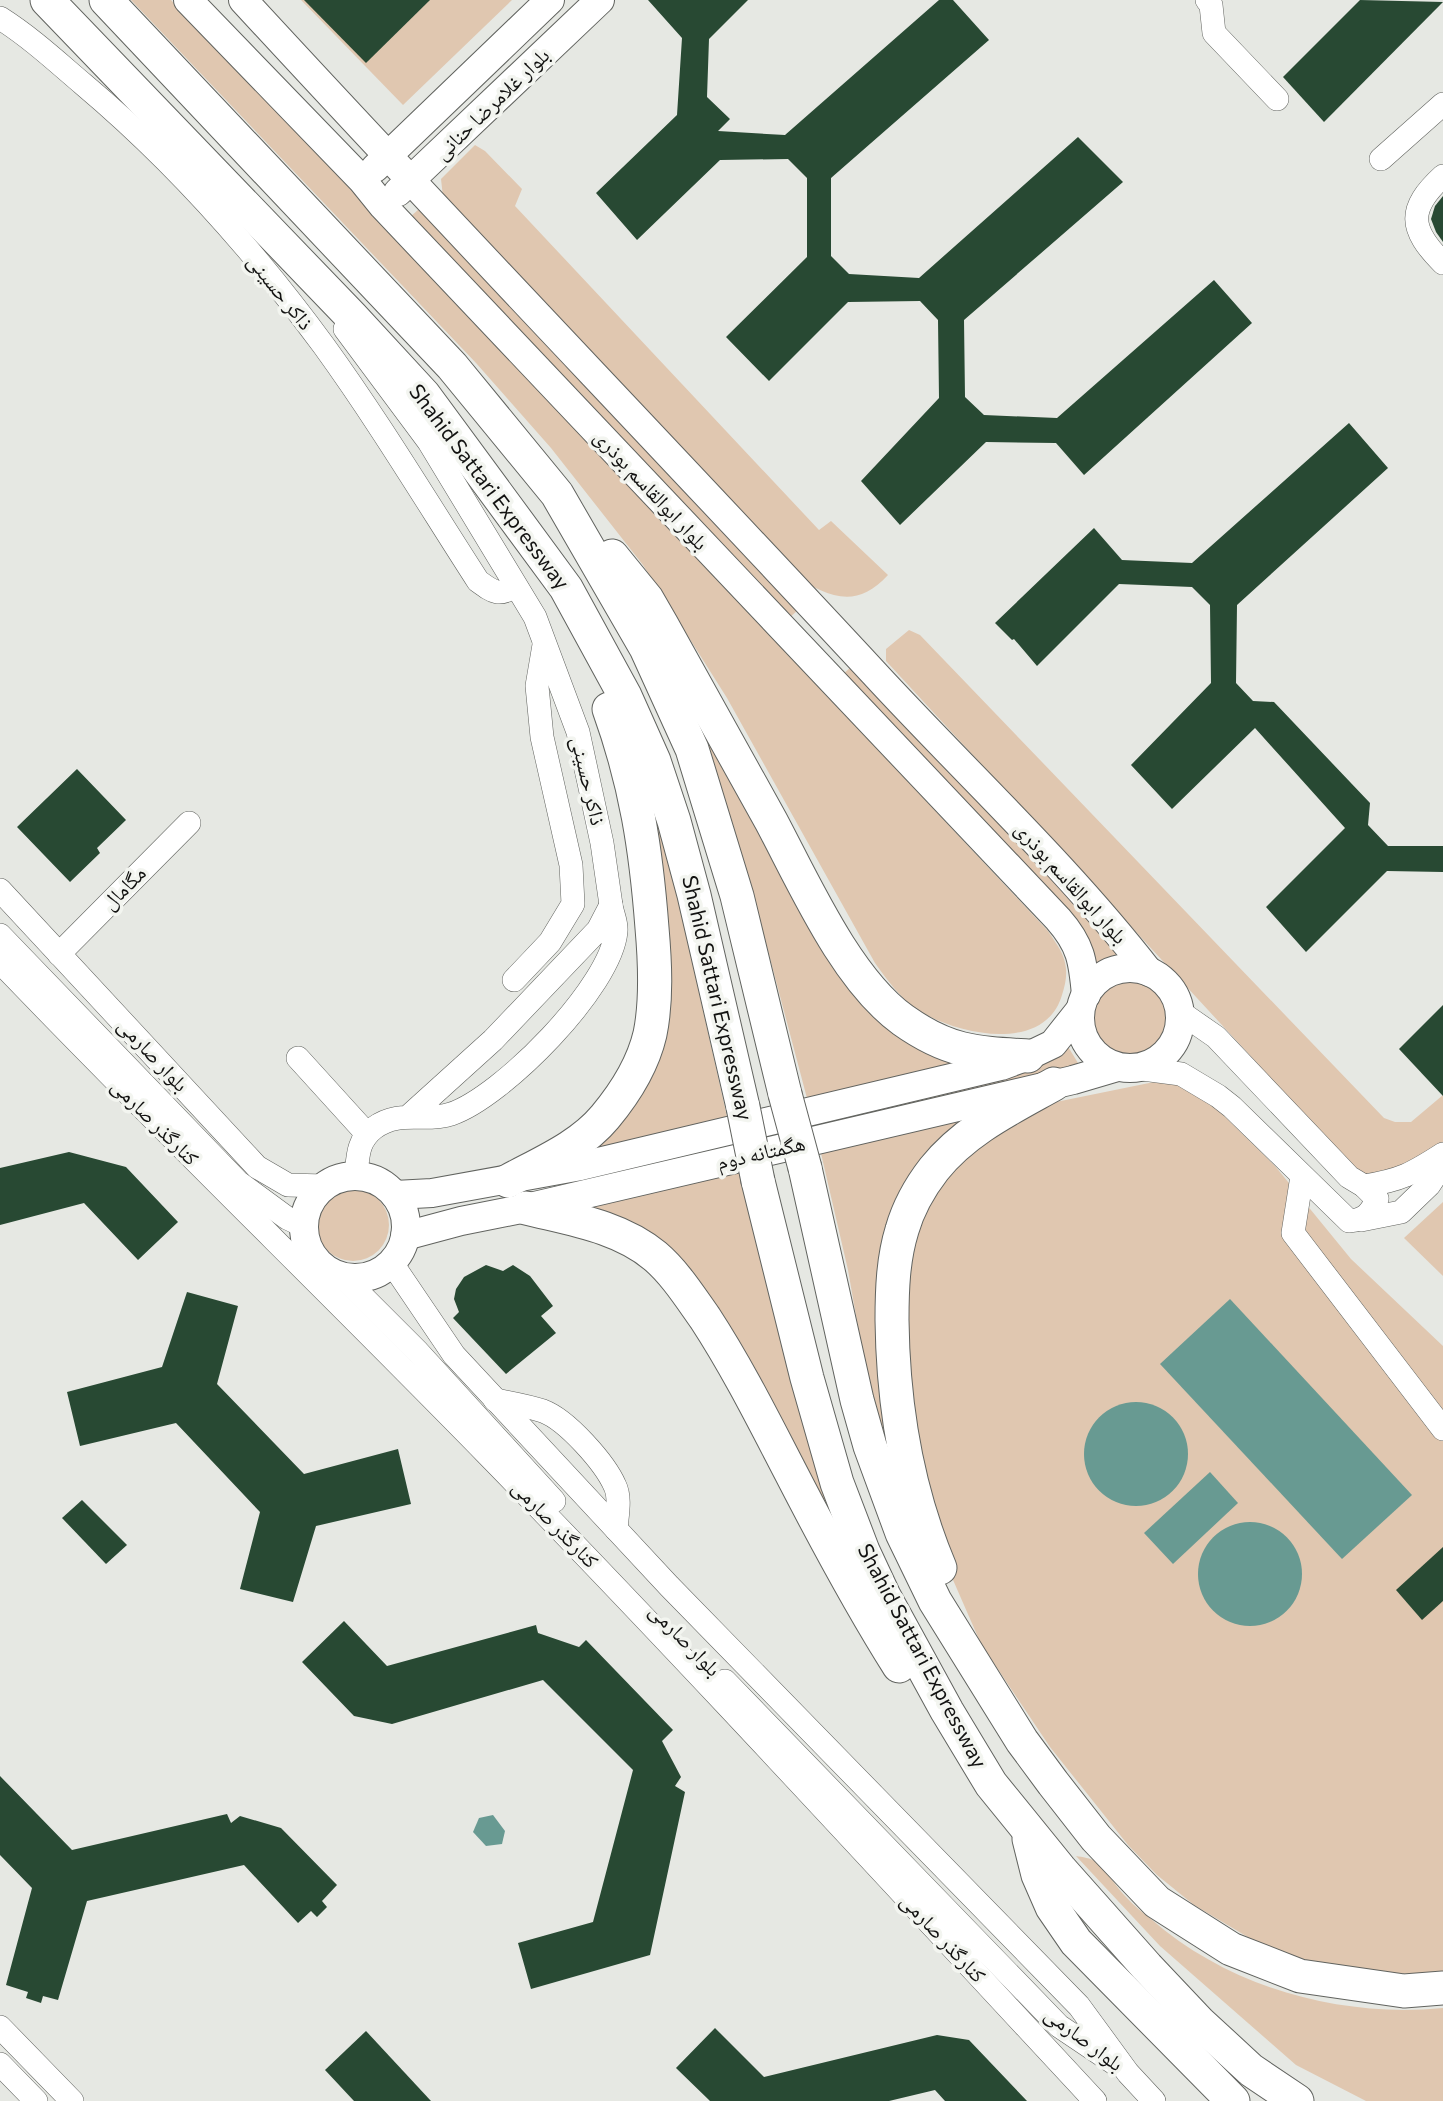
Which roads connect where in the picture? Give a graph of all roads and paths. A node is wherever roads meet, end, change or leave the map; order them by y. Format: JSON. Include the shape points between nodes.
{"nodes":[{"id":1,"x":47,"y":0,"type":"edge"},
{"id":2,"x":106,"y":0,"type":"edge"},
{"id":3,"x":188,"y":0,"type":"edge"},
{"id":4,"x":243,"y":0,"type":"edge"},
{"id":5,"x":550,"y":0,"type":"edge"},
{"id":6,"x":600,"y":0,"type":"edge"},
{"id":7,"x":1207,"y":0,"type":"edge"},
{"id":8,"x":0,"y":18,"type":"edge"},
{"id":9,"x":1277,"y":99,"type":"dead end"},
{"id":10,"x":1443,"y":104,"type":"edge"},
{"id":11,"x":387,"y":156,"type":"junction"},
{"id":12,"x":1381,"y":159,"type":"dead end"},
{"id":13,"x":1443,"y":176,"type":"edge"},
{"id":14,"x":362,"y":180,"type":"junction"},
{"id":15,"x":410,"y":181,"type":"junction"},
{"id":16,"x":383,"y":206,"type":"junction"},
{"id":17,"x":291,"y":255,"type":"junction"},
{"id":18,"x":1443,"y":263,"type":"edge"},
{"id":19,"x":557,"y":494,"type":"junction"},
{"id":20,"x":515,"y":586,"type":"junction"},
{"id":21,"x":566,"y":589,"type":"junction"},
{"id":22,"x":837,"y":633,"type":"junction"},
{"id":23,"x":545,"y":643,"type":"junction"},
{"id":24,"x":810,"y":657,"type":"junction"},
{"id":25,"x":189,"y":823,"type":"dead end"},
{"id":26,"x":0,"y":890,"type":"edge"},
{"id":27,"x":611,"y":905,"type":"junction"},
{"id":28,"x":0,"y":935,"type":"edge"},
{"id":29,"x":59,"y":954,"type":"junction"},
{"id":30,"x":0,"y":962,"type":"edge"},
{"id":31,"x":1149,"y":972,"type":"junction"},
{"id":32,"x":514,"y":981,"type":"dead end"},
{"id":33,"x":1083,"y":1003,"type":"junction"},
{"id":34,"x":1180,"y":1012,"type":"junction"},
{"id":35,"x":1028,"y":1056,"type":"junction"},
{"id":36,"x":298,"y":1058,"type":"dead end"},
{"id":37,"x":1126,"y":1067,"type":"junction"},
{"id":38,"x":1054,"y":1084,"type":"junction"},
{"id":39,"x":409,"y":1116,"type":"junction"},
{"id":40,"x":367,"y":1134,"type":"junction"},
{"id":41,"x":1443,"y":1154,"type":"edge"},
{"id":42,"x":1443,"y":1164,"type":"edge"},
{"id":43,"x":356,"y":1176,"type":"junction"},
{"id":44,"x":1302,"y":1176,"type":"junction"},
{"id":45,"x":508,"y":1181,"type":"junction"},
{"id":46,"x":324,"y":1186,"type":"junction"},
{"id":47,"x":1364,"y":1186,"type":"junction"},
{"id":48,"x":395,"y":1195,"type":"junction"},
{"id":49,"x":526,"y":1208,"type":"junction"},
{"id":50,"x":1361,"y":1220,"type":"junction"},
{"id":51,"x":304,"y":1226,"type":"junction"},
{"id":52,"x":405,"y":1236,"type":"junction"},
{"id":53,"x":391,"y":1262,"type":"junction"},
{"id":54,"x":322,"y":1271,"type":"junction"},
{"id":55,"x":495,"y":1399,"type":"junction"},
{"id":56,"x":1443,"y":1429,"type":"edge"},
{"id":57,"x":616,"y":1529,"type":"junction"},
{"id":58,"x":697,"y":1615,"type":"junction"},
{"id":59,"x":672,"y":1636,"type":"junction"},
{"id":60,"x":1022,"y":1741,"type":"junction"},
{"id":61,"x":991,"y":1784,"type":"junction"},
{"id":62,"x":1026,"y":1826,"type":"junction"},
{"id":63,"x":1443,"y":1988,"type":"edge"},
{"id":64,"x":0,"y":2027,"type":"edge"},
{"id":65,"x":0,"y":2064,"type":"edge"},
{"id":66,"x":1128,"y":2073,"type":"junction"},
{"id":67,"x":36,"y":2101,"type":"edge"},
{"id":68,"x":72,"y":2101,"type":"edge"},
{"id":69,"x":1095,"y":2101,"type":"edge"},
{"id":70,"x":1154,"y":2101,"type":"edge"},
{"id":71,"x":1233,"y":2101,"type":"edge"},
{"id":72,"x":1297,"y":2101,"type":"edge"}],
"edges":[{"from":1,"to":17,"type":"highway","name":"Shahid Sattari Expressway"},
{"from":2,"to":19,"type":"highway","name":"Shahid Sattari Expressway","via":[[452,366]]},
{"from":3,"to":14,"type":"main road","name":"بلوار ابوالقاسم بوذری"},
{"from":4,"to":11,"type":"main road","name":"بلوار ابوالقاسم بوذری"},
{"from":5,"to":11,"type":"main road","name":"بلوار غلامرضا حنانی"},
{"from":6,"to":15,"type":"main road","name":"بلوار غلامرضا حنانی"},
{"from":7,"to":9,"type":"street","via":[[1214,33]]},
{"from":8,"to":20,"type":"street","name":"ذاکر حسینی","via":[[113,109],[181,175],[323,345],[478,582],[492,592]]},
{"from":10,"to":12,"type":"street"},
{"from":11,"to":14,"type":"main road","name":"بلوار غلامرضا حنانی"},
{"from":11,"to":15,"type":"main road","name":"بلوار ابوالقاسم بوذری"},
{"from":13,"to":18,"type":"street","via":[[1426,191],[1417,220],[1423,239]]},
{"from":14,"to":16,"type":"main road","name":"بلوار ابوالقاسم بوذری"},
{"from":15,"to":16,"type":"main road","name":"بلوار غلامرضا حنانی"},
{"from":15,"to":22,"type":"main road","name":"بلوار ابوالقاسم بوذری"},
{"from":16,"to":24,"type":"main road","name":"بلوار ابوالقاسم بوذری"},
{"from":17,"to":20,"type":"street","name":"ذاکر حسینی","via":[[429,442]]},
{"from":17,"to":21,"type":"highway","name":"Shahid Sattari Expressway","via":[[424,395]]},
{"from":19,"to":35,"type":"highway","via":[[647,599],[814,903],[864,982],[902,1019],[952,1048]]},
{"from":19,"to":60,"type":"highway","name":"Shahid Sattari Expressway","bridge":true,"via":[[646,648],[692,748],[737,896],[806,1168],[858,1400],[885,1489],[935,1601]]},
{"from":20,"to":23,"type":"street","name":"ذاکر حسینی"},
{"from":21,"to":45,"type":"highway","via":[[625,753],[637,802],[648,866],[654,1004],[640,1063],[603,1119],[575,1144]]},
{"from":21,"to":61,"type":"highway","name":"Shahid Sattari Expressway","bridge":true,"via":[[625,696],[666,797],[694,895],[807,1378],[837,1483],[884,1596]]},
{"from":22,"to":24,"type":"street"},
{"from":22,"to":31,"type":"main road","name":"بلوار ابوالقاسم بوذری","via":[[1096,905]]},
{"from":23,"to":27,"type":"street","name":"ذاکر حسینی","via":[[578,732]]},
{"from":23,"to":32,"type":"street","via":[[537,685],[542,737],[571,865],[573,904],[550,942]]},
{"from":24,"to":33,"type":"main road","name":"بلوار ابوالقاسم بوذری","via":[[1068,931],[1082,957]]},
{"from":25,"to":29,"type":"street","name":"مگامال"},
{"from":26,"to":29,"type":"street","name":"بلوار صارمی"},
{"from":27,"to":39,"type":"street","name":"ذاکر حسینی","via":[[597,930],[511,1021]]},
{"from":27,"to":39,"type":"street","name":"ذاکر حسینی","via":[[616,931],[606,963],[554,1035],[472,1104],[450,1114]]},
{"from":28,"to":51,"type":"street","name":"بلوار صارمی","via":[[238,1182]]},
{"from":29,"to":46,"type":"street","name":"بلوار صارمی","via":[[257,1167],[288,1185]]},
{"from":30,"to":54,"type":"street","name":"کنارگذر صارمی"},
{"from":31,"to":33,"type":"main road","via":[[1136,968],[1107,974],[1095,983]]},
{"from":31,"to":34,"type":"main road","via":[[1170,988]]},
{"from":33,"to":35,"type":"main road","name":"هگمتانه دوم","via":[[1053,1044]]},
{"from":33,"to":37,"type":"main road","via":[[1080,1025],[1084,1039],[1098,1056]]},
{"from":34,"to":37,"type":"main road","via":[[1179,1028],[1168,1049],[1150,1064]]},
{"from":34,"to":47,"type":"street","via":[[1216,1037],[1349,1177]]},
{"from":35,"to":45,"type":"main road","name":"هگمتانه دوم","via":[[815,1111]]},
{"from":36,"to":40,"type":"street"},
{"from":37,"to":38,"type":"main road","name":"هگمتانه دوم"},
{"from":37,"to":44,"type":"street","via":[[1181,1074],[1204,1087],[1232,1107]]},
{"from":38,"to":49,"type":"main road","name":"هگمتانه دوم"},
{"from":38,"to":60,"type":"highway","via":[[982,1125],[934,1169],[901,1230],[892,1299],[894,1383],[905,1455],[928,1540]]},
{"from":39,"to":40,"type":"street","name":"ذاکر حسینی","via":[[376,1126]]},
{"from":40,"to":43,"type":"street","via":[[358,1149]]},
{"from":41,"to":47,"type":"street","via":[[1393,1182]]},
{"from":42,"to":50,"type":"street","via":[[1402,1212]]},
{"from":43,"to":46,"type":"main road"},
{"from":43,"to":48,"type":"main road","via":[[374,1180]]},
{"from":44,"to":50,"type":"street","via":[[1349,1221]]},
{"from":44,"to":56,"type":"street","via":[[1293,1233]]},
{"from":45,"to":48,"type":"main road","name":"هگمتانه دوم"},
{"from":46,"to":51,"type":"main road","via":[[308,1206]]},
{"from":47,"to":50,"type":"street","via":[[1377,1199]]},
{"from":48,"to":52,"type":"main road","via":[[402,1208]]},
{"from":49,"to":52,"type":"main road","name":"هگمتانه دوم"},
{"from":49,"to":61,"type":"highway","via":[[625,1236],[655,1256],[688,1293],[758,1408],[867,1615],[920,1701]]},
{"from":51,"to":54,"type":"main road","via":[[307,1245]]},
{"from":52,"to":53,"type":"main road"},
{"from":53,"to":54,"type":"main road","via":[[363,1277]]},
{"from":53,"to":55,"type":"street","name":"بلوار صارمی","via":[[454,1355]]},
{"from":54,"to":59,"type":"street","name":"کنارگذر صارمی","via":[[483,1450]]},
{"from":54,"to":59,"type":"street","name":"بلوار صارمی","via":[[418,1352]]},
{"from":55,"to":57,"type":"street","name":"بلوار صارمی"},
{"from":55,"to":57,"type":"street","via":[[558,1419],[588,1449],[616,1486]]},
{"from":57,"to":58,"type":"street","name":"بلوار صارمی"},
{"from":58,"to":59,"type":"street"},
{"from":58,"to":66,"type":"street","name":"بلوار صارمی","via":[[1079,2006]]},
{"from":59,"to":66,"type":"street","name":"بلوار صارمی","via":[[1059,2025]]},
{"from":59,"to":69,"type":"street","name":"کنارگذر صارمی"},
{"from":60,"to":63,"type":"highway","name":"Shahid Sattari Expressway","via":[[1096,1838],[1157,1902],[1231,1949],[1300,1976],[1404,1990]]},
{"from":61,"to":62,"type":"highway","name":"Shahid Sattari Expressway"},
{"from":62,"to":71,"type":"highway","via":[[1038,1875],[1052,1907],[1076,1942]]},
{"from":62,"to":72,"type":"highway","name":"Shahid Sattari Expressway","via":[[1199,2022],[1251,2070]]},
{"from":64,"to":68,"type":"street"},
{"from":65,"to":67,"type":"street"},
{"from":66,"to":70,"type":"street"}]}
